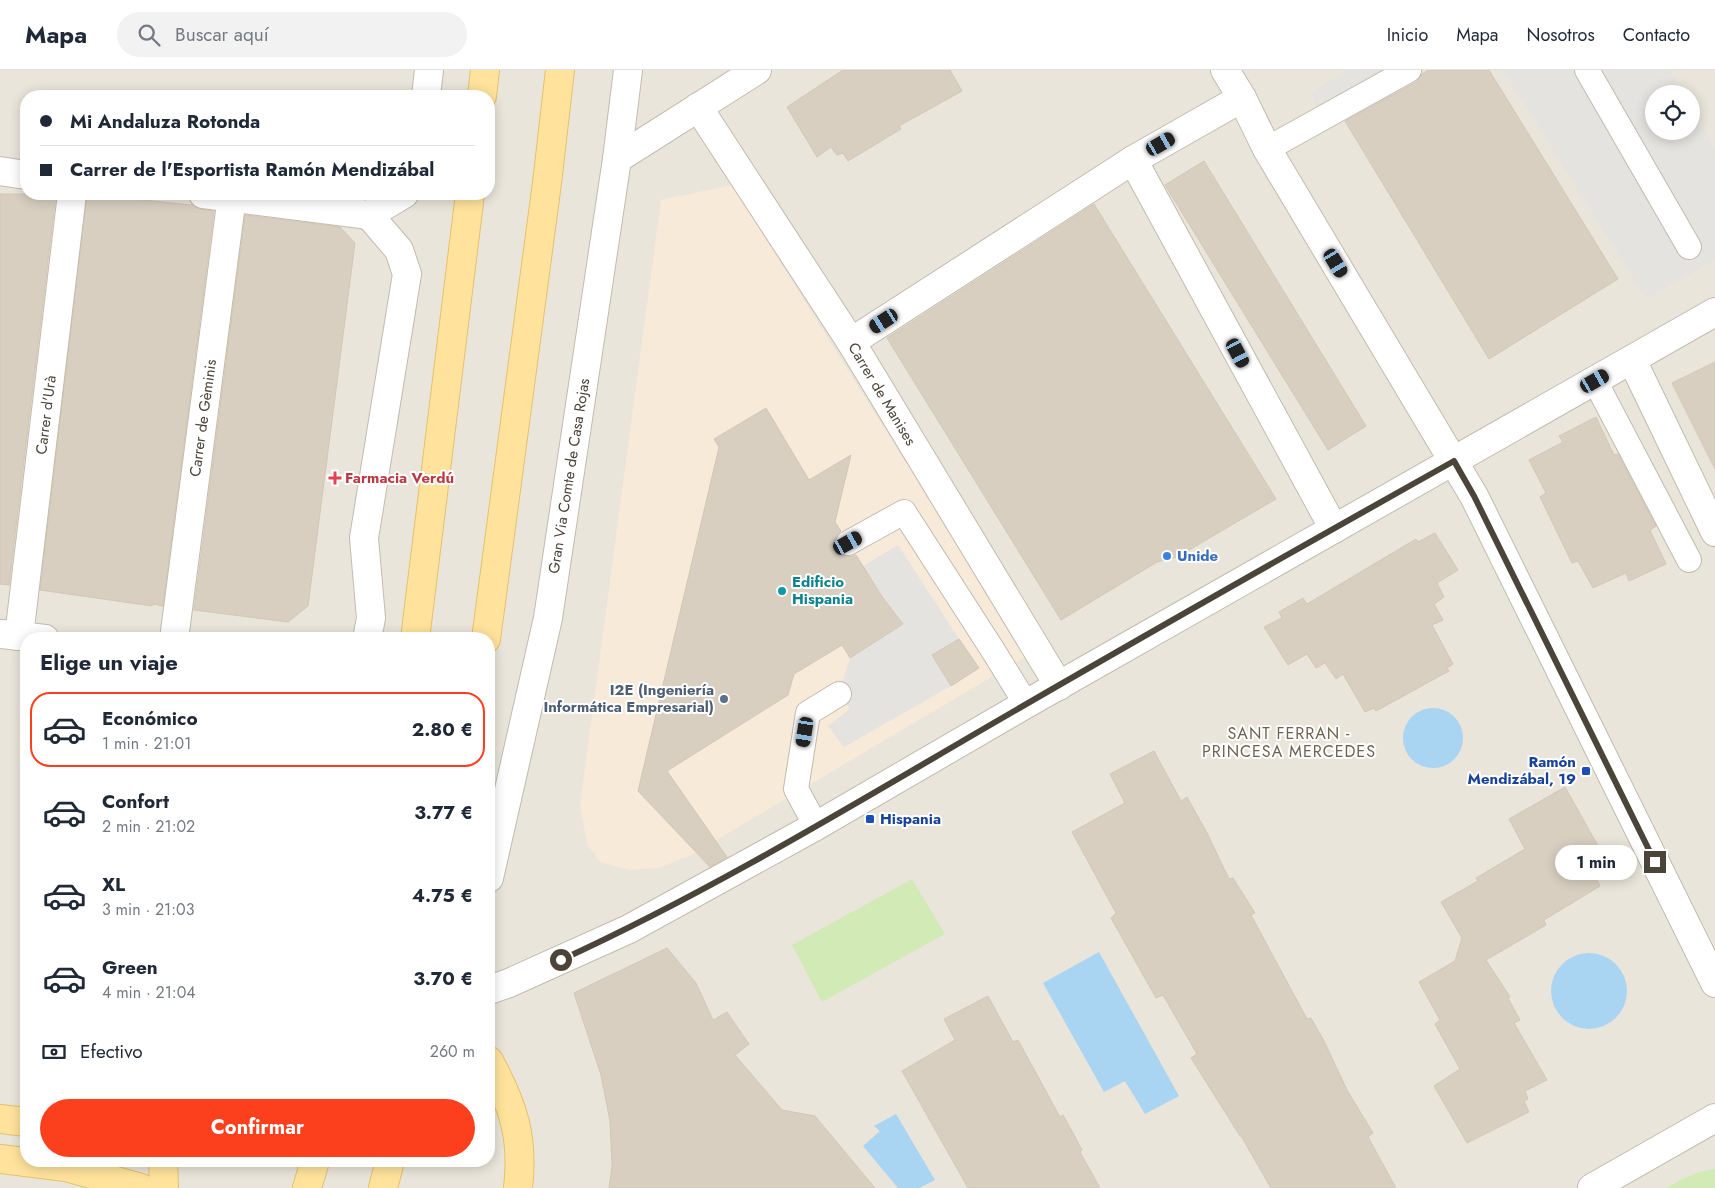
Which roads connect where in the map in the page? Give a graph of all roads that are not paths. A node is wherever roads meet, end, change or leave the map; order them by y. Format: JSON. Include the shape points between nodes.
{"nodes":[{"id":1,"x":429,"y":70,"type":"edge"},
{"id":2,"x":485,"y":70,"type":"edge"},
{"id":3,"x":560,"y":70,"type":"edge"},
{"id":4,"x":628,"y":70,"type":"edge"},
{"id":5,"x":757,"y":70,"type":"edge"},
{"id":6,"x":1225,"y":70,"type":"edge"},
{"id":7,"x":1409,"y":70,"type":"edge"},
{"id":8,"x":1587,"y":70,"type":"edge"},
{"id":9,"x":427,"y":90,"type":"edge"},
{"id":10,"x":483,"y":90,"type":"edge"},
{"id":11,"x":1242,"y":98,"type":"junction"},
{"id":12,"x":698,"y":107,"type":"junction"},
{"id":13,"x":1267,"y":149,"type":"junction"},
{"id":14,"x":617,"y":159,"type":"junction"},
{"id":15,"x":1133,"y":160,"type":"junction"},
{"id":16,"x":0,"y":171,"type":"edge"},
{"id":17,"x":20,"y":174,"type":"edge"},
{"id":18,"x":71,"y":200,"type":"edge"},
{"id":19,"x":231,"y":200,"type":"edge"},
{"id":20,"x":261,"y":200,"type":"edge"},
{"id":21,"x":394,"y":200,"type":"edge"},
{"id":22,"x":469,"y":200,"type":"edge"},
{"id":23,"x":369,"y":215,"type":"junction"},
{"id":24,"x":1689,"y":247,"type":"dead end"},
{"id":25,"x":1715,"y":312,"type":"edge"},
{"id":26,"x":851,"y":342,"type":"junction"},
{"id":27,"x":1632,"y":360,"type":"junction"},
{"id":28,"x":1595,"y":381,"type":"junction"},
{"id":29,"x":1454,"y":461,"type":"junction"},
{"id":30,"x":1334,"y":528,"type":"junction"},
{"id":31,"x":1715,"y":532,"type":"edge"},
{"id":32,"x":848,"y":543,"type":"dead end"},
{"id":33,"x":1689,"y":560,"type":"dead end"},
{"id":34,"x":175,"y":632,"type":"edge"},
{"id":35,"x":368,"y":632,"type":"edge"},
{"id":36,"x":416,"y":632,"type":"edge"},
{"id":37,"x":487,"y":632,"type":"edge"},
{"id":38,"x":9,"y":635,"type":"edge"},
{"id":39,"x":1059,"y":686,"type":"junction"},
{"id":40,"x":839,"y":694,"type":"dead end"},
{"id":41,"x":1026,"y":704,"type":"junction"},
{"id":42,"x":816,"y":826,"type":"junction"},
{"id":43,"x":495,"y":852,"type":"edge"},
{"id":44,"x":1715,"y":983,"type":"edge"},
{"id":45,"x":495,"y":988,"type":"edge"},
{"id":46,"x":495,"y":1072,"type":"edge"},
{"id":47,"x":1715,"y":1118,"type":"edge"},
{"id":48,"x":0,"y":1119,"type":"edge"},
{"id":49,"x":20,"y":1121,"type":"edge"},
{"id":50,"x":0,"y":1159,"type":"edge"},
{"id":51,"x":20,"y":1162,"type":"edge"},
{"id":52,"x":59,"y":1167,"type":"edge"},
{"id":53,"x":163,"y":1167,"type":"edge"},
{"id":54,"x":313,"y":1167,"type":"edge"},
{"id":55,"x":388,"y":1167,"type":"edge"},
{"id":56,"x":141,"y":1188,"type":"edge"},
{"id":57,"x":164,"y":1188,"type":"edge"},
{"id":58,"x":308,"y":1188,"type":"edge"},
{"id":59,"x":383,"y":1188,"type":"edge"},
{"id":60,"x":518,"y":1188,"type":"edge"},
{"id":61,"x":1592,"y":1188,"type":"edge"}],
"edges":[{"from":1,"to":9,"type":"street"},
{"from":2,"to":10,"type":"main road"},
{"from":3,"to":37,"type":"main road"},
{"from":4,"to":14,"type":"street","name":"Gran Via Comte de Casa Rojas"},
{"from":5,"to":12,"type":"street"},
{"from":6,"to":11,"type":"street"},
{"from":7,"to":13,"type":"lane"},
{"from":8,"to":24,"type":"lane"},
{"from":11,"to":13,"type":"street"},
{"from":11,"to":15,"type":"street"},
{"from":12,"to":14,"type":"street"},
{"from":12,"to":26,"type":"street","name":"Carrer de Manises"},
{"from":13,"to":29,"type":"street"},
{"from":14,"to":43,"type":"street","name":"Gran Via Comte de Casa Rojas","via":[[548,618]]},
{"from":15,"to":26,"type":"street"},
{"from":15,"to":30,"type":"street"},
{"from":16,"to":17,"type":"street"},
{"from":18,"to":38,"type":"street","name":"Carrer d'Urà"},
{"from":19,"to":34,"type":"street","name":"Carrer de Gèminis"},
{"from":20,"to":23,"type":"street"},
{"from":21,"to":23,"type":"street"},
{"from":22,"to":36,"type":"main road"},
{"from":23,"to":35,"type":"street","via":[[399,250],[407,274],[364,538],[371,618]]},
{"from":25,"to":27,"type":"street"},
{"from":26,"to":39,"type":"street","name":"Carrer de Manises"},
{"from":27,"to":28,"type":"street"},
{"from":27,"to":31,"type":"street"},
{"from":28,"to":29,"type":"street"},
{"from":28,"to":33,"type":"lane"},
{"from":29,"to":30,"type":"street"},
{"from":29,"to":44,"type":"street"},
{"from":30,"to":39,"type":"street"},
{"from":32,"to":41,"type":"lane","via":[[904,512]]},
{"from":39,"to":41,"type":"street"},
{"from":40,"to":42,"type":"lane","via":[[808,713],[796,789]]},
{"from":41,"to":42,"type":"street"},
{"from":42,"to":45,"type":"street","via":[[629,929]]},
{"from":46,"to":60,"type":"main road","via":[[507,1094],[517,1130]]},
{"from":47,"to":61,"type":"street"},
{"from":48,"to":49,"type":"main road"},
{"from":50,"to":51,"type":"main road"},
{"from":52,"to":56,"type":"main road"},
{"from":53,"to":57,"type":"main road"},
{"from":54,"to":58,"type":"main road"},
{"from":55,"to":59,"type":"main road"}]}
